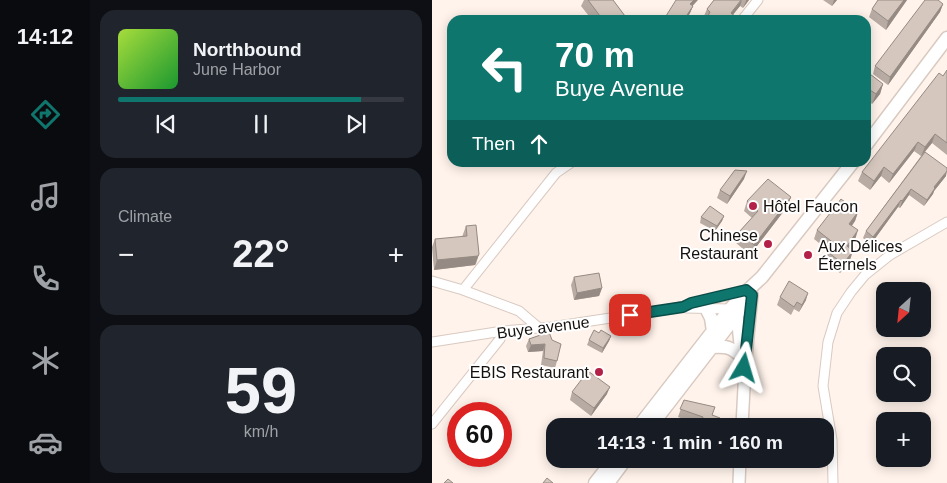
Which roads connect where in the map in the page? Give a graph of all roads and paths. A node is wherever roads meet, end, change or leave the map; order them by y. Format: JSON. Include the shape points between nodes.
{"nodes":[{"id":1,"x":758,"y":0,"type":"edge"},
{"id":2,"x":746,"y":15,"type":"edge"},
{"id":3,"x":946,"y":38,"type":"edge"},
{"id":4,"x":941,"y":51,"type":"edge"},
{"id":5,"x":871,"y":139,"type":"edge"},
{"id":6,"x":565,"y":167,"type":"edge"},
{"id":7,"x":849,"y":167,"type":"edge"},
{"id":8,"x":946,"y":222,"type":"edge"},
{"id":9,"x":432,"y":281,"type":"edge"},
{"id":10,"x":463,"y":290,"type":"junction"},
{"id":11,"x":749,"y":293,"type":"junction"},
{"id":12,"x":683,"y":307,"type":"junction"},
{"id":13,"x":706,"y":308,"type":"junction"},
{"id":14,"x":734,"y":312,"type":"junction"},
{"id":15,"x":539,"y":328,"type":"junction"},
{"id":16,"x":503,"y":331,"type":"junction"},
{"id":17,"x":713,"y":331,"type":"junction"},
{"id":18,"x":432,"y":342,"type":"edge"},
{"id":19,"x":712,"y":347,"type":"junction"},
{"id":20,"x":743,"y":363,"type":"junction"},
{"id":21,"x":681,"y":380,"type":"junction"},
{"id":22,"x":646,"y":418,"type":"edge"},
{"id":23,"x":656,"y":418,"type":"edge"},
{"id":24,"x":742,"y":418,"type":"edge"},
{"id":25,"x":432,"y":424,"type":"edge"},
{"id":26,"x":607,"y":468,"type":"edge"},
{"id":27,"x":619,"y":468,"type":"edge"},
{"id":28,"x":740,"y":468,"type":"edge"},
{"id":29,"x":595,"y":483,"type":"edge"},
{"id":30,"x":608,"y":483,"type":"edge"},
{"id":31,"x":739,"y":483,"type":"edge"},
{"id":32,"x":833,"y":483,"type":"edge"}],
"edges":[{"from":1,"to":2,"type":"street"},
{"from":3,"to":4,"type":"highway"},
{"from":4,"to":5,"type":"highway"},
{"from":6,"to":10,"type":"street","via":[[556,174]]},
{"from":7,"to":11,"type":"highway"},
{"from":8,"to":32,"type":"street","via":[[890,255],[865,275],[837,313],[828,342],[823,386],[832,440]]},
{"from":9,"to":10,"type":"street"},
{"from":10,"to":15,"type":"street","via":[[519,311]]},
{"from":11,"to":12,"type":"street"},
{"from":11,"to":14,"type":"highway"},
{"from":11,"to":20,"type":"main road"},
{"from":12,"to":13,"type":"street"},
{"from":12,"to":15,"type":"street","name":"Buye avenue"},
{"from":13,"to":14,"type":"street"},
{"from":13,"to":17,"type":"highway"},
{"from":14,"to":17,"type":"highway"},
{"from":14,"to":19,"type":"highway"},
{"from":14,"to":20,"type":"main road"},
{"from":15,"to":16,"type":"street","name":"Buye avenue"},
{"from":16,"to":18,"type":"street","name":"Buye avenue"},
{"from":16,"to":25,"type":"street"},
{"from":17,"to":21,"type":"highway"},
{"from":19,"to":20,"type":"highway","via":[[729,347]]},
{"from":19,"to":21,"type":"highway"},
{"from":20,"to":24,"type":"main road"},
{"from":21,"to":22,"type":"highway"},
{"from":21,"to":23,"type":"highway"},
{"from":26,"to":29,"type":"highway"},
{"from":27,"to":30,"type":"highway"},
{"from":28,"to":31,"type":"main road"}]}
